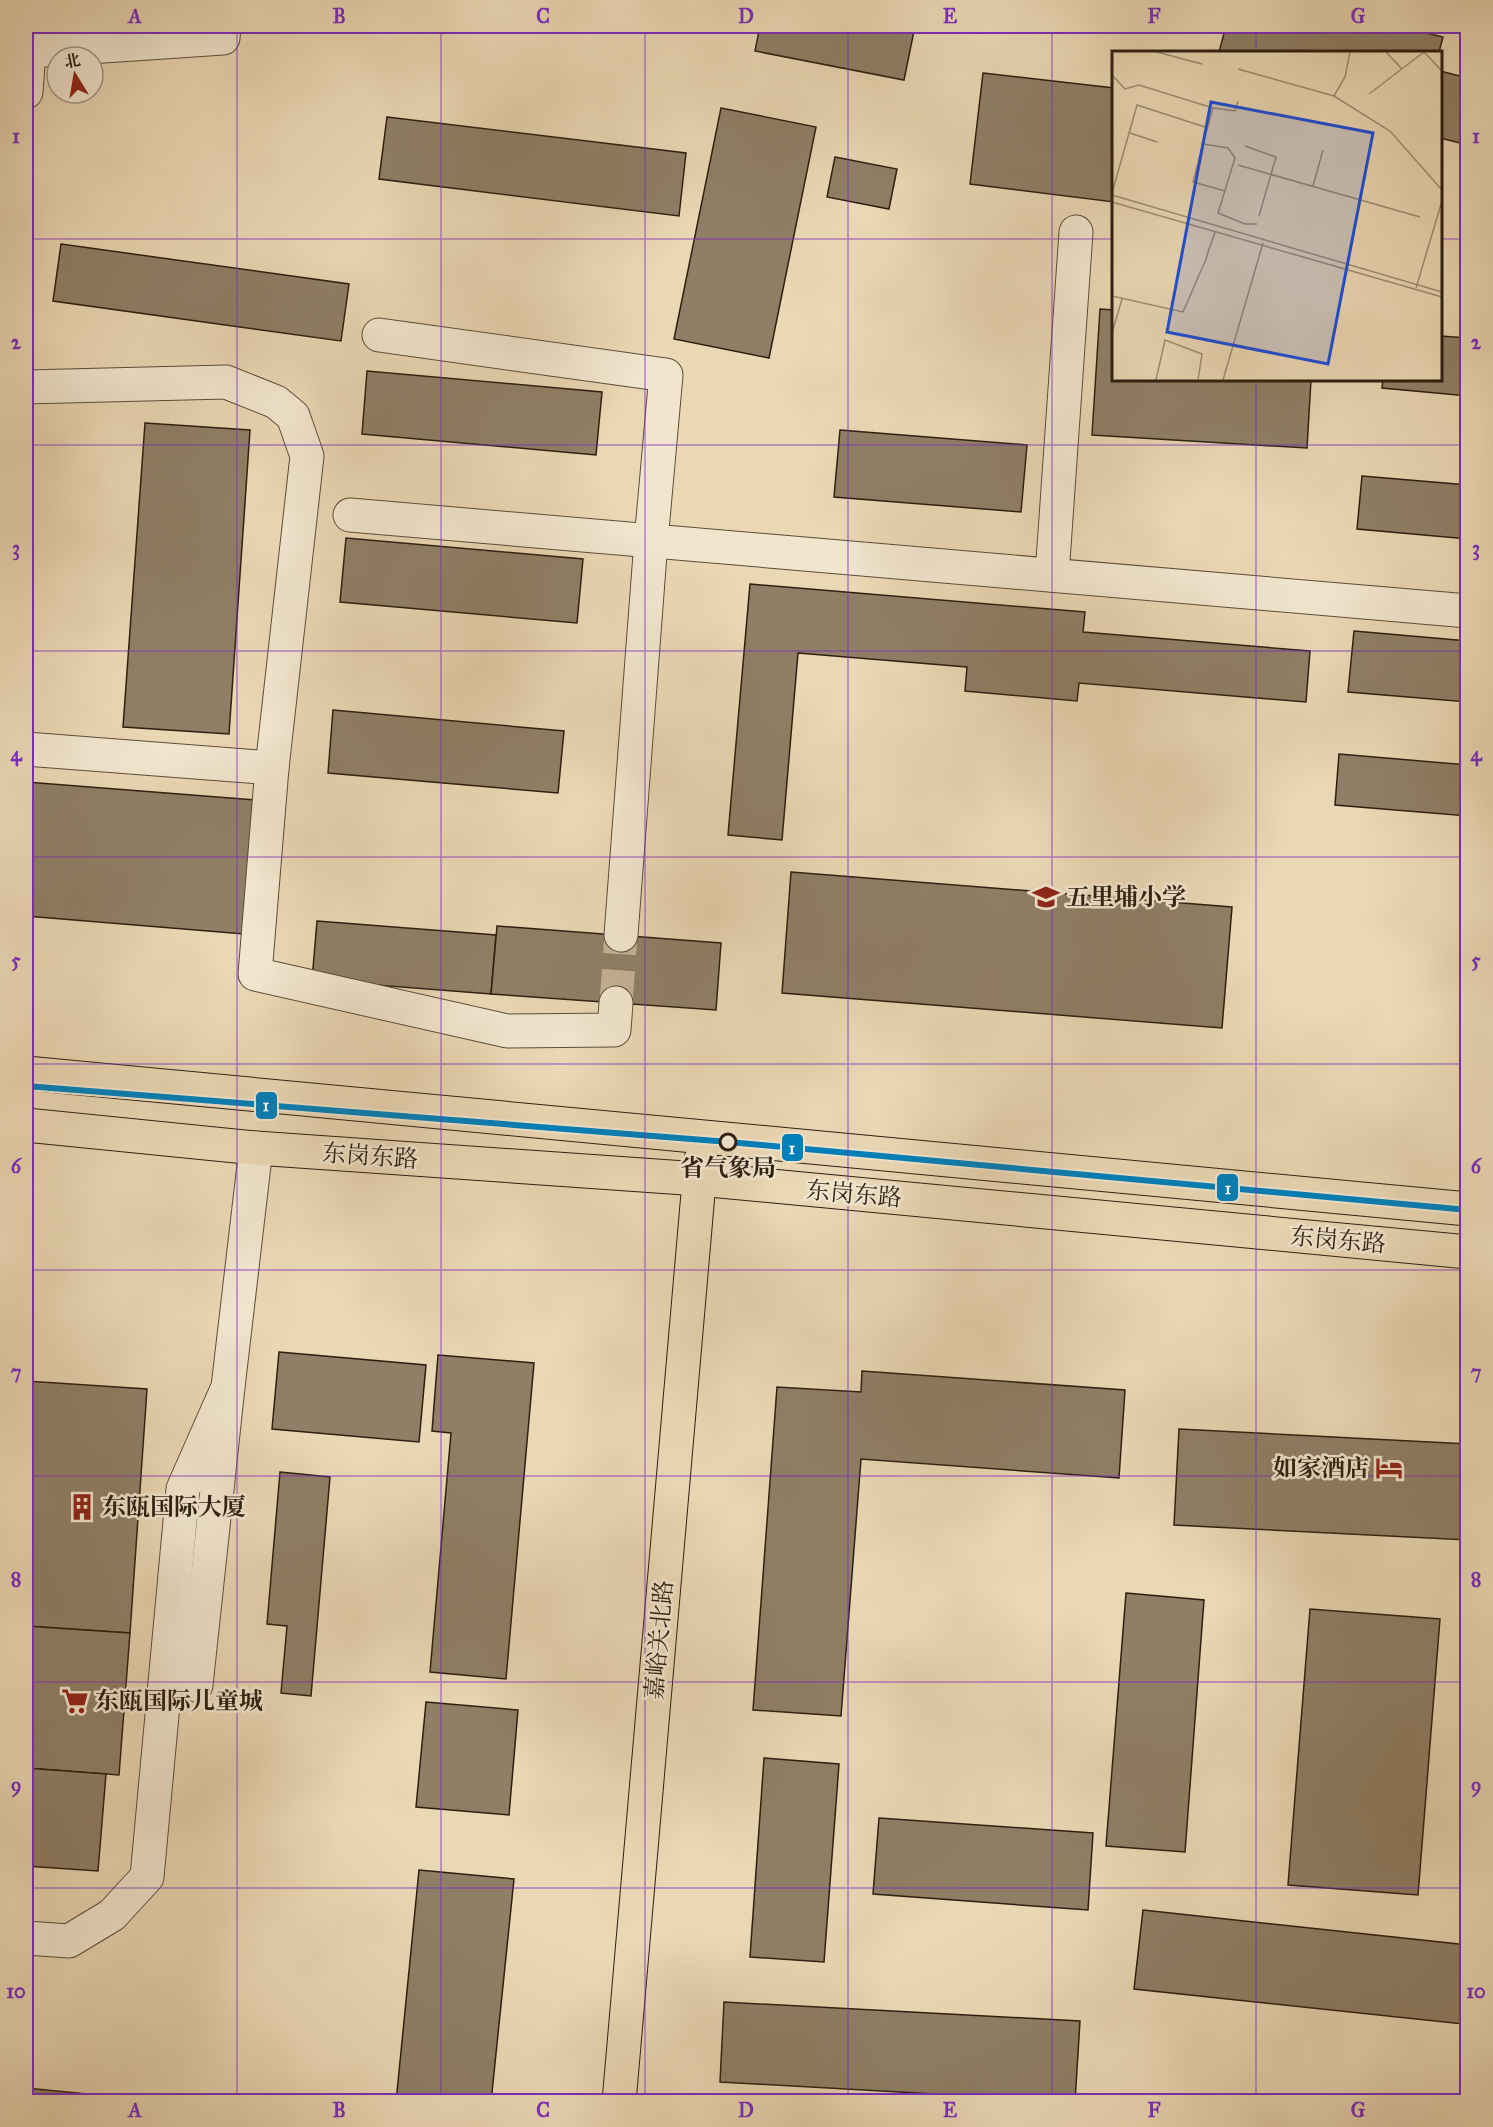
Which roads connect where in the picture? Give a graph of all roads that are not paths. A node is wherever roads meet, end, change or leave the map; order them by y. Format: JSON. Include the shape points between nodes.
{"nodes":[{"id":1,"x":224,"y":26,"type":"edge"},
{"id":2,"x":28,"y":51,"type":"edge"},
{"id":3,"x":26,"y":92,"type":"edge"},
{"id":4,"x":1076,"y":232,"type":"dead end"},
{"id":5,"x":379,"y":335,"type":"dead end"},
{"id":6,"x":26,"y":387,"type":"edge"},
{"id":7,"x":350,"y":515,"type":"dead end"},
{"id":8,"x":651,"y":541,"type":"junction"},
{"id":9,"x":1052,"y":575,"type":"junction"},
{"id":10,"x":1467,"y":610,"type":"edge"},
{"id":11,"x":26,"y":749,"type":"edge"},
{"id":12,"x":272,"y":768,"type":"junction"},
{"id":13,"x":621,"y":935,"type":"tunnel mouth"},
{"id":14,"x":616,"y":1003,"type":"tunnel mouth"},
{"id":15,"x":26,"y":1073,"type":"edge"},
{"id":16,"x":26,"y":1125,"type":"edge"},
{"id":17,"x":702,"y":1137,"type":"junction"},
{"id":18,"x":256,"y":1148,"type":"junction"},
{"id":19,"x":699,"y":1179,"type":"junction"},
{"id":20,"x":1467,"y":1209,"type":"edge"},
{"id":21,"x":1467,"y":1252,"type":"edge"},
{"id":22,"x":228,"y":1387,"type":"junction"},
{"id":23,"x":196,"y":1685,"type":"dead end"},
{"id":24,"x":26,"y":1938,"type":"edge"},
{"id":25,"x":619,"y":2102,"type":"edge"}],
"edges":[{"from":1,"to":2,"type":"street","via":[[223,38]]},
{"from":2,"to":3,"type":"street"},
{"from":4,"to":9,"type":"street"},
{"from":5,"to":8,"type":"street","via":[[666,375]]},
{"from":6,"to":12,"type":"street","via":[[226,382],[276,402],[293,416],[307,456]]},
{"from":7,"to":8,"type":"street"},
{"from":8,"to":9,"type":"street"},
{"from":8,"to":13,"type":"street"},
{"from":9,"to":10,"type":"street"},
{"from":11,"to":12,"type":"street"},
{"from":12,"to":14,"type":"street","via":[[255,974],[507,1031],[614,1030]]},
{"from":15,"to":17,"type":"main road","name":"东岗东路"},
{"from":16,"to":18,"type":"main road","name":"东岗东路"},
{"from":17,"to":19,"type":"main road","name":"嘉峪关北路"},
{"from":17,"to":20,"type":"main road","name":"东岗东路"},
{"from":18,"to":19,"type":"main road","name":"东岗东路"},
{"from":18,"to":22,"type":"street"},
{"from":19,"to":21,"type":"main road","name":"东岗东路"},
{"from":19,"to":25,"type":"main road","name":"嘉峪关北路"},
{"from":22,"to":23,"type":"street"},
{"from":22,"to":24,"type":"street","via":[[183,1489],[147,1878],[112,1915],[69,1941]]}]}
